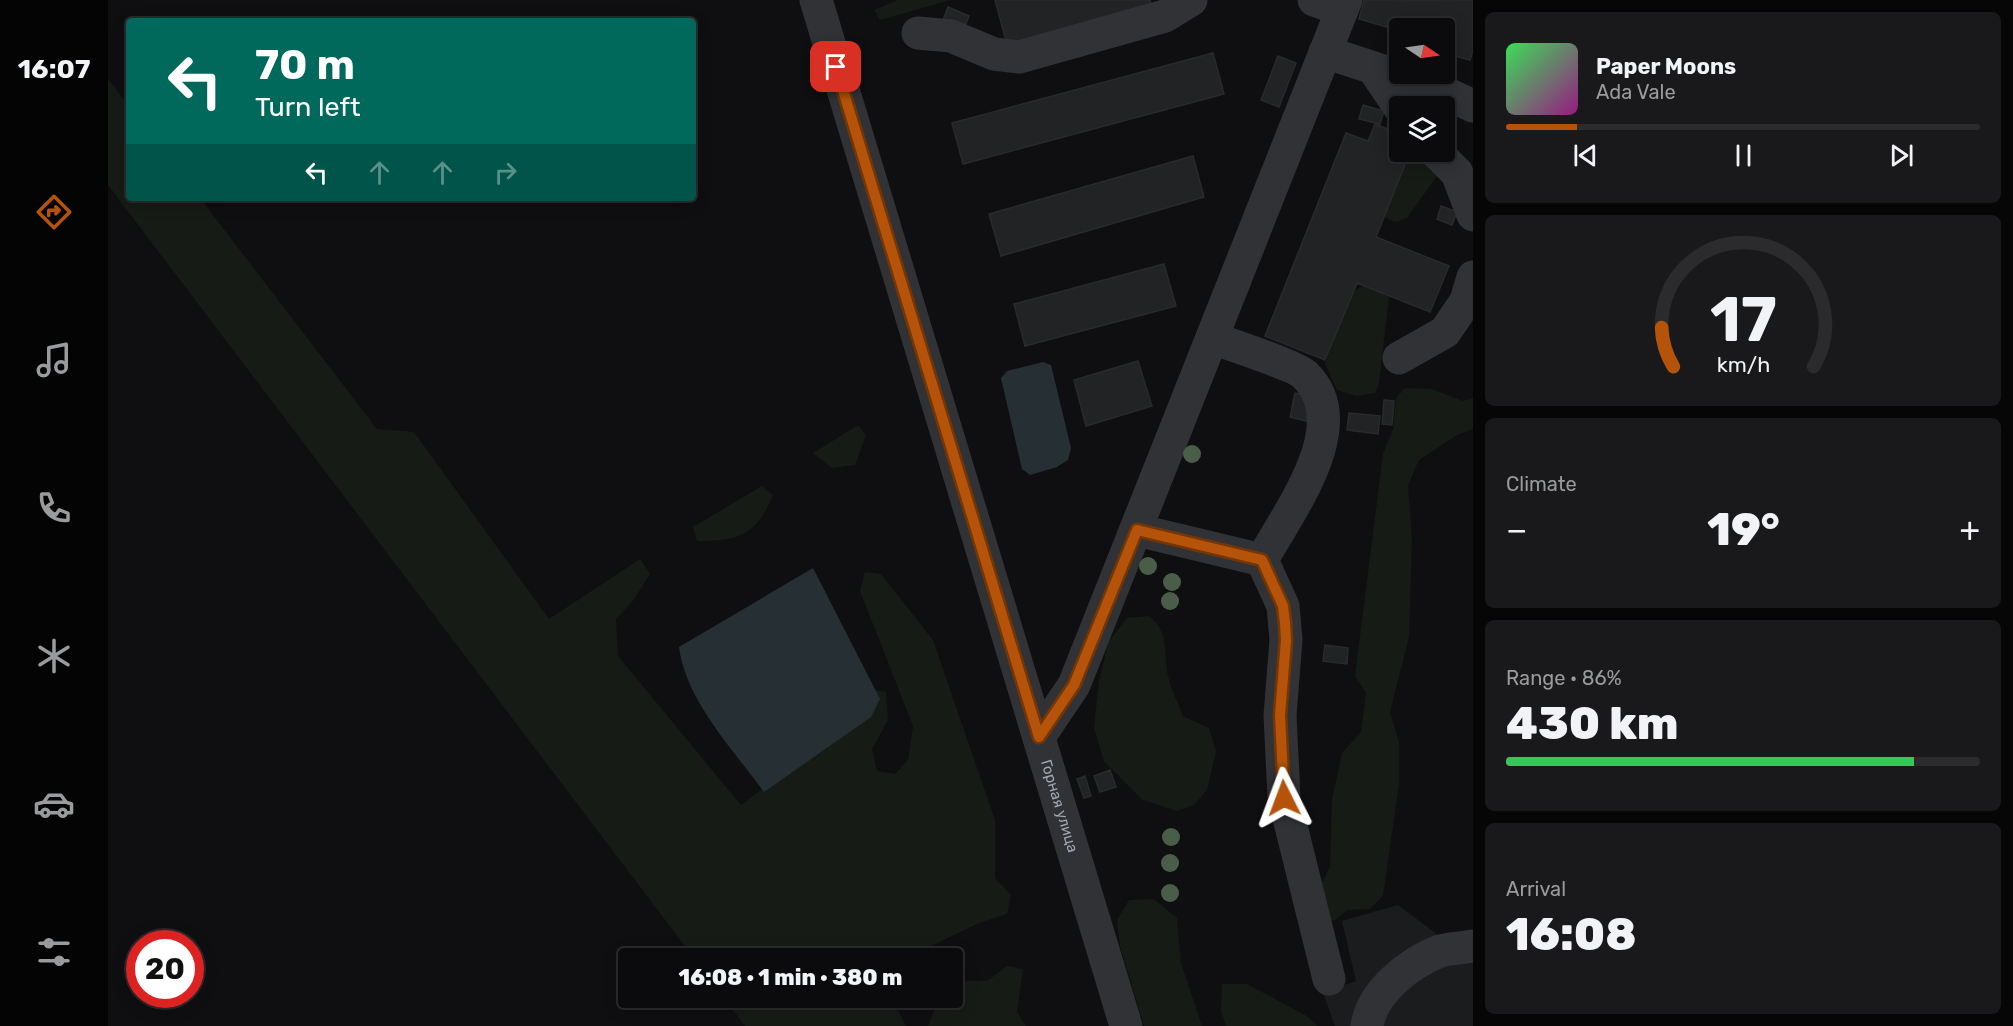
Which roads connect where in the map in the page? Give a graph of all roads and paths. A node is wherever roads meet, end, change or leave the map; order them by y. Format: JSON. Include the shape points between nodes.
{"nodes":[{"id":1,"x":816,"y":0,"type":"edge"},
{"id":2,"x":1191,"y":0,"type":"edge"},
{"id":3,"x":1334,"y":3,"type":"edge"},
{"id":4,"x":918,"y":33,"type":"dead end"},
{"id":5,"x":1325,"y":52,"type":"junction"},
{"id":6,"x":1373,"y":68,"type":"junction"},
{"id":7,"x":1392,"y":96,"type":"edge"},
{"id":8,"x":1473,"y":106,"type":"edge"},
{"id":9,"x":1446,"y":162,"type":"edge"},
{"id":10,"x":1473,"y":214,"type":"edge"},
{"id":11,"x":1473,"y":277,"type":"edge"},
{"id":12,"x":1212,"y":338,"type":"junction"},
{"id":13,"x":1399,"y":358,"type":"dead end"},
{"id":14,"x":1137,"y":530,"type":"junction"},
{"id":15,"x":1262,"y":560,"type":"junction"},
{"id":16,"x":1039,"y":737,"type":"junction"},
{"id":17,"x":1473,"y":946,"type":"edge"},
{"id":18,"x":1329,"y":979,"type":"dead end"},
{"id":19,"x":1126,"y":1026,"type":"edge"},
{"id":20,"x":1367,"y":1026,"type":"edge"}],
"edges":[{"from":1,"to":16,"type":"street","name":"Горная улица"},
{"from":2,"to":4,"type":"street","via":[[1165,16],[1019,57],[994,54],[951,36]]},
{"from":3,"to":5,"type":"street"},
{"from":5,"to":6,"type":"street"},
{"from":5,"to":12,"type":"street"},
{"from":6,"to":7,"type":"street"},
{"from":6,"to":8,"type":"street","via":[[1435,88]]},
{"from":9,"to":10,"type":"street","via":[[1457,173]]},
{"from":11,"to":13,"type":"street","via":[[1466,301],[1445,332]]},
{"from":12,"to":14,"type":"street"},
{"from":12,"to":15,"type":"street","via":[[1304,374],[1323,399],[1324,430],[1316,462]]},
{"from":14,"to":15,"type":"street"},
{"from":14,"to":16,"type":"street","via":[[1074,685]]},
{"from":15,"to":18,"type":"street","via":[[1283,606],[1286,640],[1280,715],[1284,798]]},
{"from":16,"to":19,"type":"street","name":"Горная улица"},
{"from":17,"to":20,"type":"street","via":[[1441,951],[1410,967],[1378,998]]}]}
